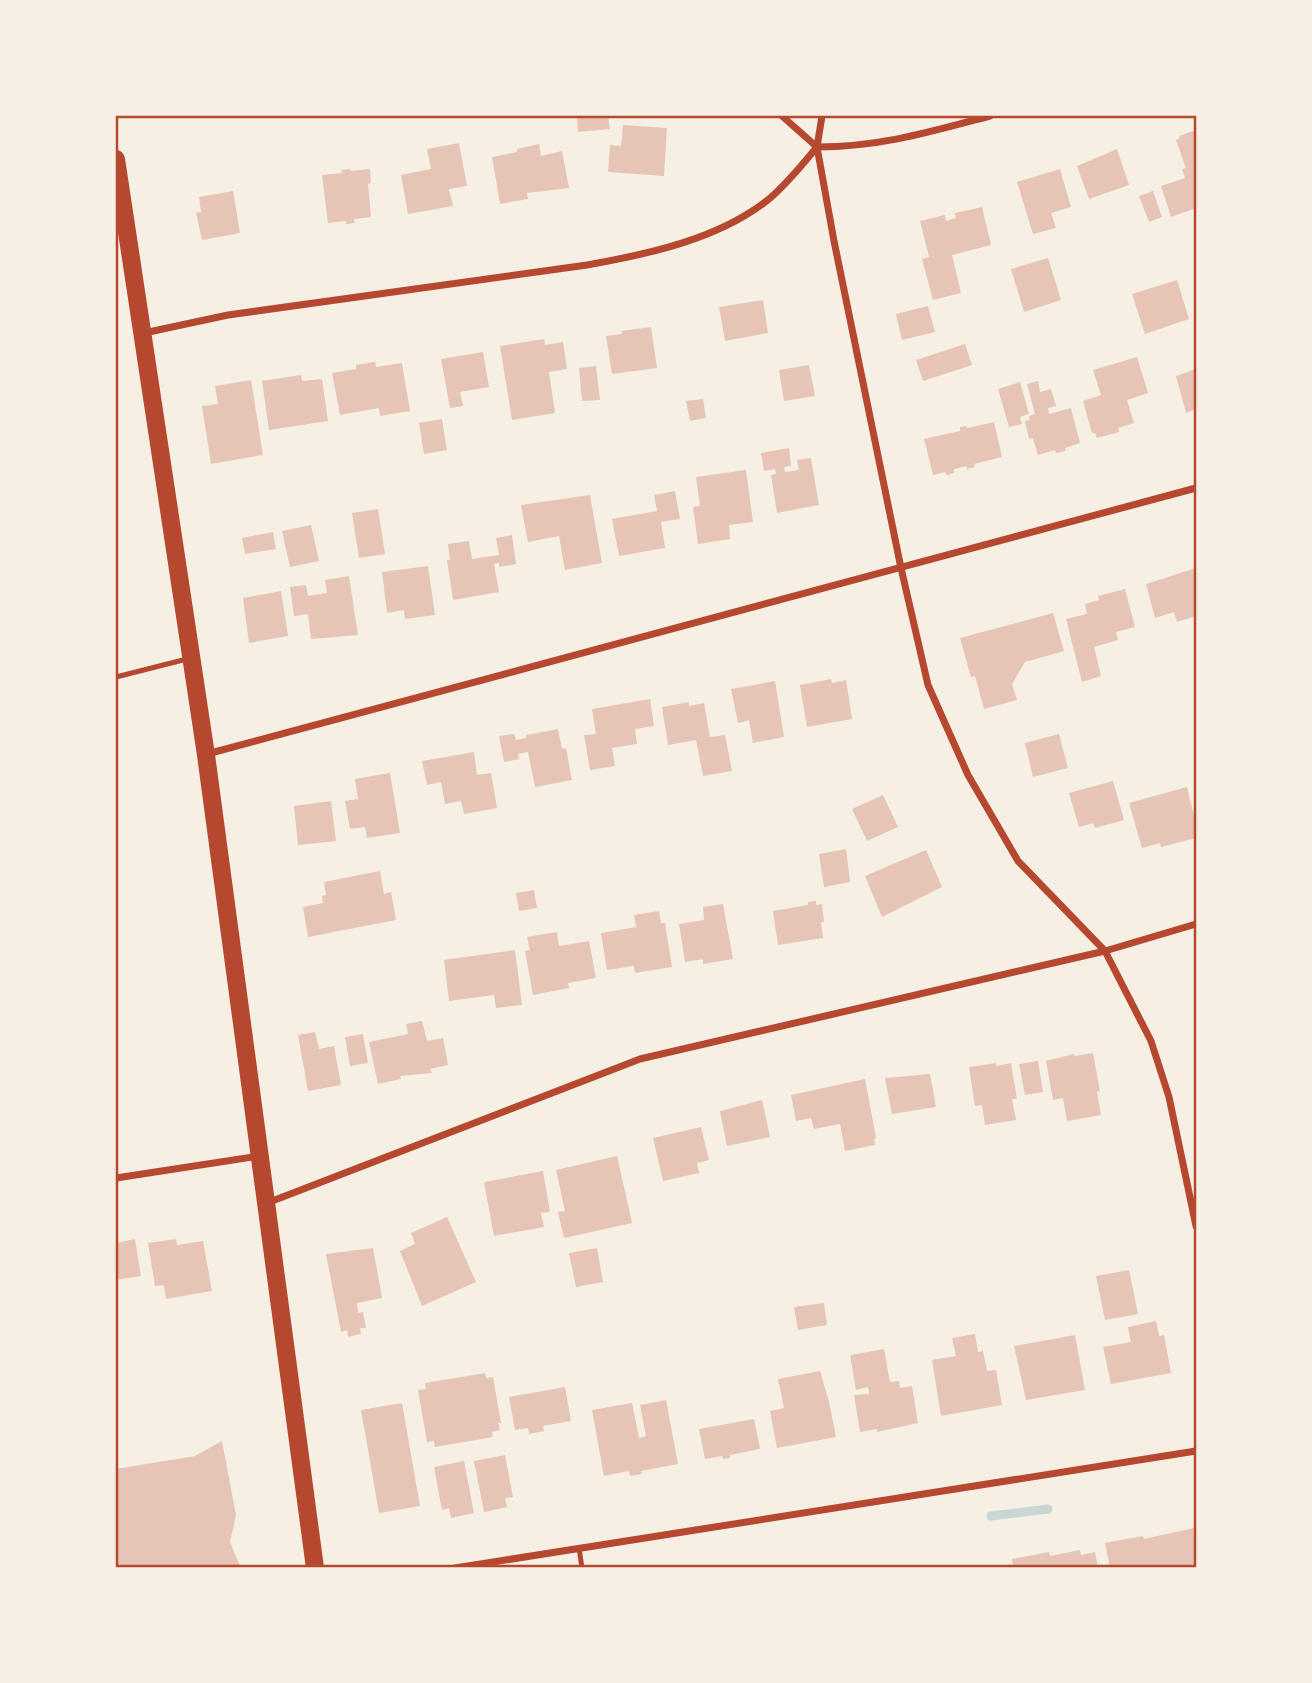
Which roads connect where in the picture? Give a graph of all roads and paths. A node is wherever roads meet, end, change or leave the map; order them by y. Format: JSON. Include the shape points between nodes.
{"nodes":[{"id":1,"x":782,"y":116,"type":"edge"},
{"id":2,"x":822,"y":116,"type":"edge"},
{"id":3,"x":990,"y":116,"type":"edge"},
{"id":4,"x":817,"y":147,"type":"junction"},
{"id":5,"x":116,"y":159,"type":"edge"},
{"id":6,"x":140,"y":334,"type":"junction"},
{"id":7,"x":1196,"y":488,"type":"edge"},
{"id":8,"x":901,"y":568,"type":"junction"},
{"id":9,"x":191,"y":658,"type":"junction"},
{"id":10,"x":116,"y":677,"type":"edge"},
{"id":11,"x":205,"y":755,"type":"junction"},
{"id":12,"x":1196,"y":924,"type":"edge"},
{"id":13,"x":1105,"y":951,"type":"junction"},
{"id":14,"x":260,"y":1156,"type":"junction"},
{"id":15,"x":116,"y":1178,"type":"edge"},
{"id":16,"x":267,"y":1203,"type":"junction"},
{"id":17,"x":1196,"y":1226,"type":"edge"},
{"id":18,"x":1196,"y":1451,"type":"edge"},
{"id":19,"x":579,"y":1548,"type":"junction"},
{"id":20,"x":315,"y":1567,"type":"edge"},
{"id":21,"x":455,"y":1567,"type":"edge"},
{"id":22,"x":582,"y":1567,"type":"edge"}],
"edges":[{"from":1,"to":4,"type":"street"},
{"from":2,"to":4,"type":"street"},
{"from":3,"to":4,"type":"street","via":[[889,142]]},
{"from":4,"to":6,"type":"street","via":[[770,198],[747,215],[663,248],[587,265],[228,315]]},
{"from":4,"to":8,"type":"street"},
{"from":5,"to":6,"type":"main road"},
{"from":6,"to":9,"type":"main road"},
{"from":7,"to":8,"type":"street"},
{"from":8,"to":11,"type":"street"},
{"from":8,"to":13,"type":"street","via":[[928,685],[968,775],[1018,861]]},
{"from":9,"to":10,"type":"lane"},
{"from":9,"to":11,"type":"main road"},
{"from":11,"to":14,"type":"main road"},
{"from":12,"to":13,"type":"street"},
{"from":13,"to":16,"type":"street","via":[[640,1059]]},
{"from":13,"to":17,"type":"street","via":[[1152,1041],[1169,1097]]},
{"from":14,"to":15,"type":"street"},
{"from":14,"to":16,"type":"main road"},
{"from":16,"to":20,"type":"main road"},
{"from":18,"to":19,"type":"street"},
{"from":19,"to":21,"type":"street"},
{"from":19,"to":22,"type":"lane"}]}
